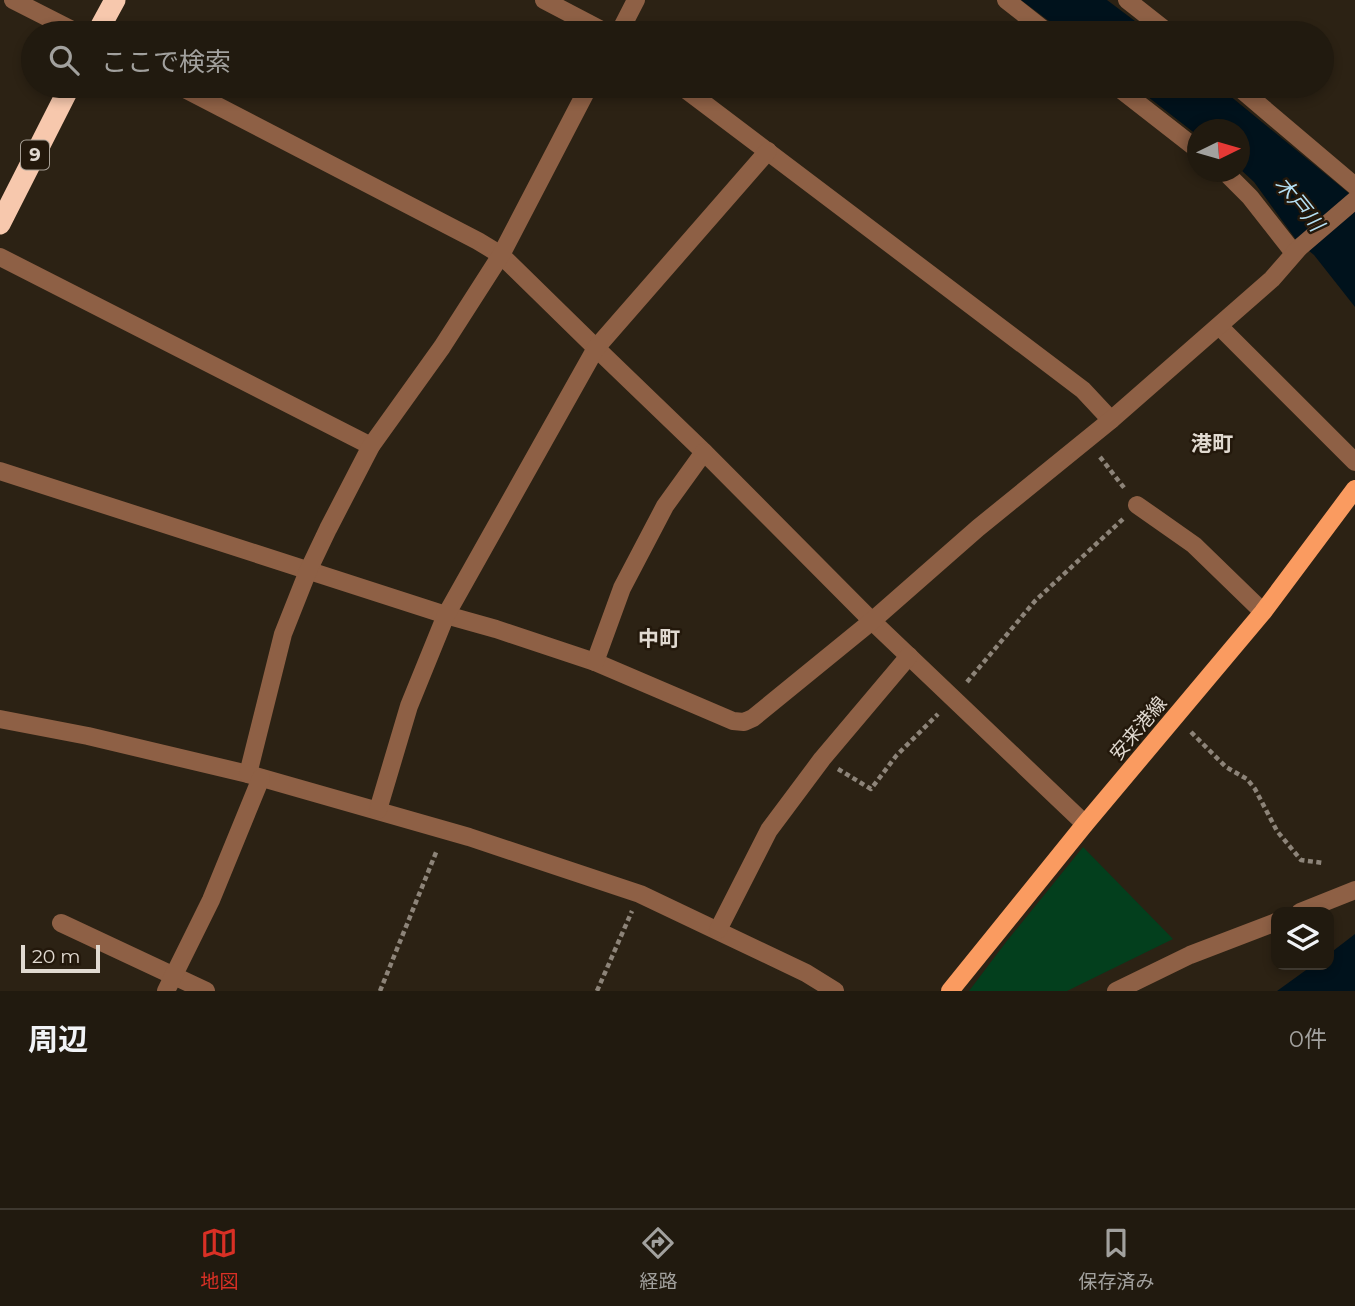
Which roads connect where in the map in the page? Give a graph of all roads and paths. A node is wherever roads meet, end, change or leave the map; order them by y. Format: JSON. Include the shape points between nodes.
{"nodes":[{"id":1,"x":13,"y":0,"type":"edge"},
{"id":2,"x":115,"y":0,"type":"edge"},
{"id":3,"x":544,"y":0,"type":"edge"},
{"id":4,"x":636,"y":0,"type":"edge"},
{"id":5,"x":1006,"y":0,"type":"edge"},
{"id":6,"x":1127,"y":0,"type":"edge"},
{"id":7,"x":54,"y":21,"type":"edge"},
{"id":8,"x":104,"y":21,"type":"edge"},
{"id":9,"x":584,"y":21,"type":"edge"},
{"id":10,"x":625,"y":21,"type":"edge"},
{"id":11,"x":1033,"y":21,"type":"edge"},
{"id":12,"x":1154,"y":21,"type":"edge"},
{"id":13,"x":64,"y":98,"type":"edge"},
{"id":14,"x":202,"y":98,"type":"edge"},
{"id":15,"x":583,"y":98,"type":"edge"},
{"id":16,"x":697,"y":98,"type":"edge"},
{"id":17,"x":1131,"y":98,"type":"edge"},
{"id":18,"x":1250,"y":98,"type":"edge"},
{"id":19,"x":1187,"y":142,"type":"edge"},
{"id":20,"x":768,"y":150,"type":"junction"},
{"id":21,"x":1235,"y":182,"type":"edge"},
{"id":22,"x":1354,"y":196,"type":"edge"},
{"id":23,"x":0,"y":224,"type":"edge"},
{"id":24,"x":1297,"y":250,"type":"junction"},
{"id":25,"x":502,"y":255,"type":"junction"},
{"id":26,"x":0,"y":257,"type":"edge"},
{"id":27,"x":1219,"y":326,"type":"junction"},
{"id":28,"x":596,"y":348,"type":"junction"},
{"id":29,"x":1111,"y":420,"type":"junction"},
{"id":30,"x":1087,"y":440,"type":"junction"},
{"id":31,"x":371,"y":446,"type":"junction"},
{"id":32,"x":704,"y":452,"type":"junction"},
{"id":33,"x":1355,"y":462,"type":"edge"},
{"id":34,"x":0,"y":471,"type":"edge"},
{"id":35,"x":1355,"y":489,"type":"edge"},
{"id":36,"x":1137,"y":505,"type":"junction"},
{"id":37,"x":308,"y":570,"type":"junction"},
{"id":38,"x":1264,"y":612,"type":"junction"},
{"id":39,"x":446,"y":615,"type":"junction"},
{"id":40,"x":872,"y":621,"type":"junction"},
{"id":41,"x":909,"y":656,"type":"junction"},
{"id":42,"x":595,"y":662,"type":"junction"},
{"id":43,"x":954,"y":699,"type":"junction"},
{"id":44,"x":1175,"y":716,"type":"junction"},
{"id":45,"x":0,"y":719,"type":"edge"},
{"id":46,"x":822,"y":759,"type":"junction"},
{"id":47,"x":255,"y":776,"type":"junction"},
{"id":48,"x":378,"y":810,"type":"junction"},
{"id":49,"x":1085,"y":824,"type":"junction"},
{"id":50,"x":445,"y":830,"type":"junction"},
{"id":51,"x":1323,"y":863,"type":"dead end"},
{"id":52,"x":1355,"y":890,"type":"edge"},
{"id":53,"x":640,"y":894,"type":"junction"},
{"id":54,"x":1312,"y":907,"type":"edge"},
{"id":55,"x":61,"y":923,"type":"dead end"},
{"id":56,"x":1271,"y":924,"type":"edge"},
{"id":57,"x":718,"y":930,"type":"junction"},
{"id":58,"x":170,"y":983,"type":"edge"},
{"id":59,"x":206,"y":991,"type":"edge"},
{"id":60,"x":380,"y":991,"type":"edge"},
{"id":61,"x":597,"y":991,"type":"edge"},
{"id":62,"x":835,"y":991,"type":"edge"},
{"id":63,"x":950,"y":991,"type":"edge"},
{"id":64,"x":1116,"y":991,"type":"edge"}],
"edges":[{"from":1,"to":7,"type":"street"},
{"from":2,"to":8,"type":"highway"},
{"from":3,"to":9,"type":"street"},
{"from":4,"to":10,"type":"street"},
{"from":5,"to":11,"type":"street"},
{"from":6,"to":12,"type":"street"},
{"from":13,"to":23,"type":"highway","number":"9"},
{"from":14,"to":25,"type":"street"},
{"from":15,"to":25,"type":"street"},
{"from":16,"to":20,"type":"street"},
{"from":17,"to":19,"type":"street"},
{"from":18,"to":22,"type":"street"},
{"from":20,"to":28,"type":"street"},
{"from":20,"to":29,"type":"street","via":[[1083,390]]},
{"from":21,"to":24,"type":"street"},
{"from":22,"to":24,"type":"street"},
{"from":24,"to":27,"type":"street"},
{"from":25,"to":28,"type":"street"},
{"from":25,"to":31,"type":"street"},
{"from":26,"to":31,"type":"street"},
{"from":27,"to":29,"type":"street"},
{"from":27,"to":33,"type":"street"},
{"from":28,"to":32,"type":"street"},
{"from":28,"to":39,"type":"street"},
{"from":29,"to":30,"type":"street"},
{"from":30,"to":36,"type":"path"},
{"from":30,"to":40,"type":"street"},
{"from":31,"to":37,"type":"street"},
{"from":32,"to":40,"type":"street"},
{"from":32,"to":42,"type":"street","via":[[665,506],[622,588]]},
{"from":34,"to":37,"type":"street"},
{"from":35,"to":38,"type":"main road","name":"安来港線"},
{"from":36,"to":38,"type":"street","via":[[1194,545]]},
{"from":36,"to":43,"type":"path","via":[[1035,601]]},
{"from":37,"to":39,"type":"street"},
{"from":37,"to":47,"type":"street","via":[[282,634]]},
{"from":38,"to":44,"type":"main road","name":"安来港線"},
{"from":39,"to":42,"type":"street"},
{"from":39,"to":48,"type":"street","via":[[409,706]]},
{"from":40,"to":41,"type":"street"},
{"from":40,"to":42,"type":"street","via":[[744,722]]},
{"from":41,"to":43,"type":"street"},
{"from":41,"to":46,"type":"street"},
{"from":43,"to":46,"type":"path","via":[[896,755],[871,789]]},
{"from":43,"to":49,"type":"street"},
{"from":44,"to":49,"type":"main road","name":"安来港線"},
{"from":44,"to":51,"type":"path","via":[[1226,767],[1247,779],[1277,831],[1301,860]]},
{"from":45,"to":47,"type":"street"},
{"from":46,"to":57,"type":"street","via":[[769,830]]},
{"from":47,"to":48,"type":"street"},
{"from":47,"to":58,"type":"street","via":[[211,900]]},
{"from":48,"to":50,"type":"street"},
{"from":49,"to":63,"type":"main road","name":"安来港線"},
{"from":50,"to":53,"type":"street"},
{"from":50,"to":60,"type":"path"},
{"from":52,"to":54,"type":"street"},
{"from":53,"to":57,"type":"street"},
{"from":53,"to":61,"type":"path"},
{"from":55,"to":58,"type":"street"},
{"from":56,"to":64,"type":"street","via":[[1190,955]]},
{"from":57,"to":62,"type":"street"},
{"from":58,"to":59,"type":"street"}]}
